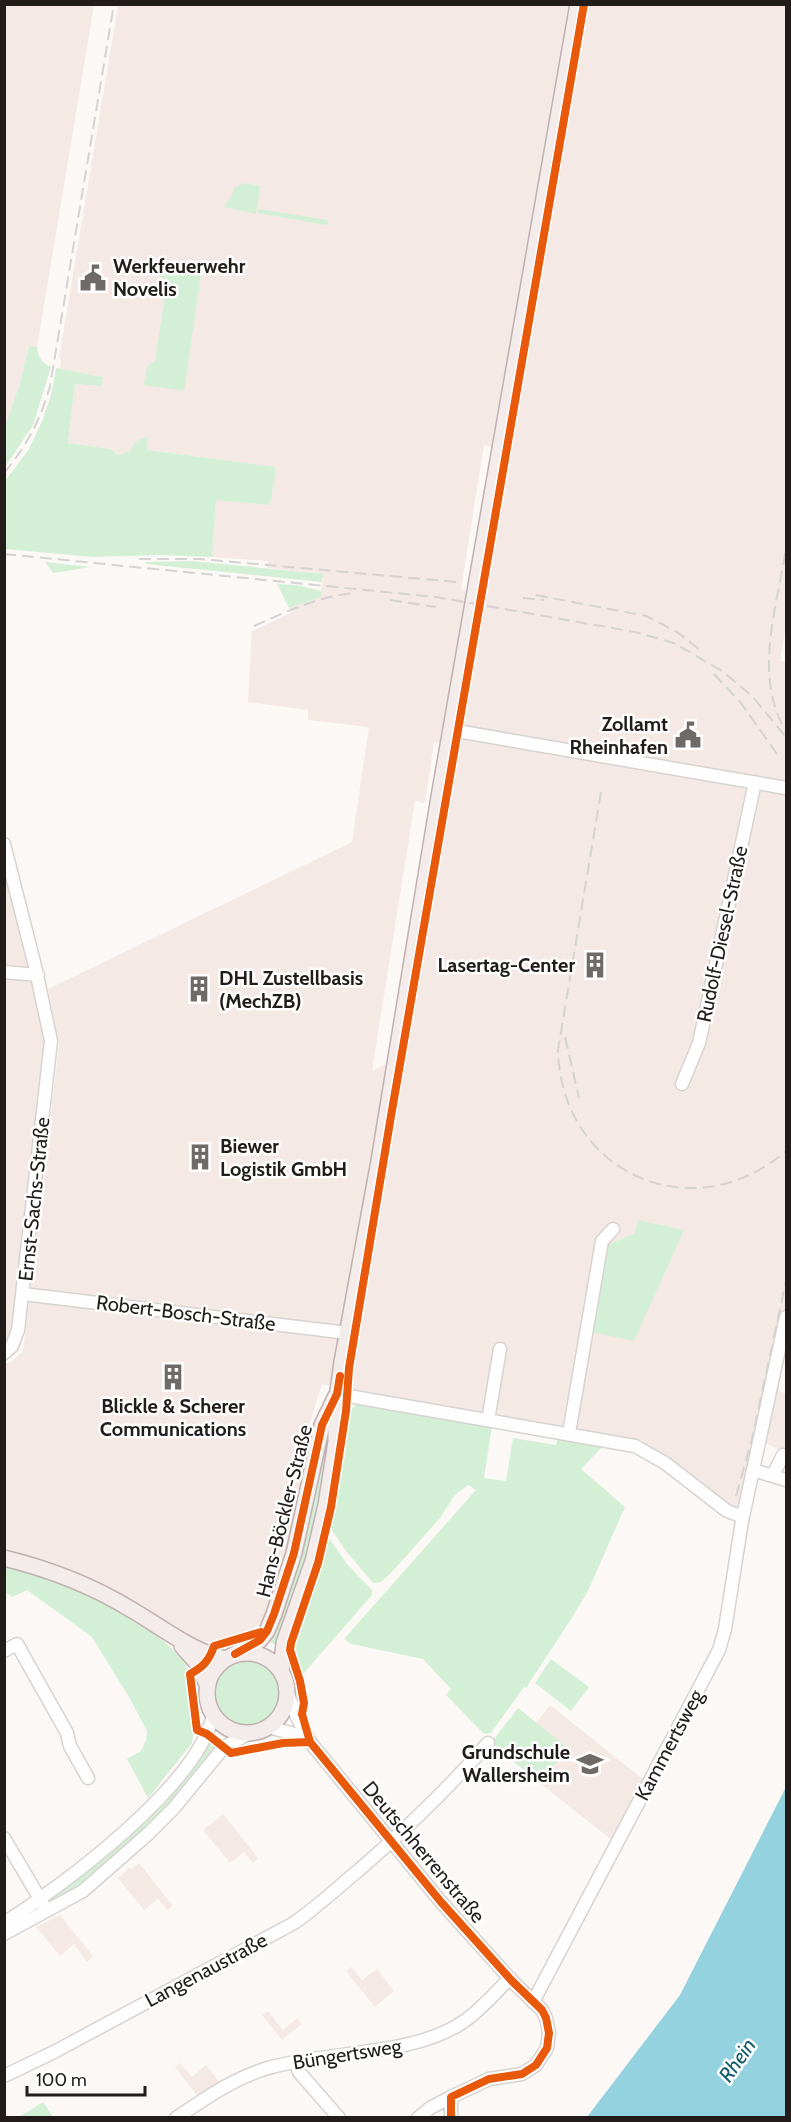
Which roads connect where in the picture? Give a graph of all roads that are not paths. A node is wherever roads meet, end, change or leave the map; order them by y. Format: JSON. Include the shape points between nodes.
{"nodes":[{"id":1,"x":578,"y":4,"type":"edge"},
{"id":2,"x":451,"y":730,"type":"junction"},
{"id":3,"x":755,"y":782,"type":"junction"},
{"id":4,"x":786,"y":788,"type":"edge"},
{"id":5,"x":4,"y":844,"type":"edge"},
{"id":6,"x":4,"y":972,"type":"edge"},
{"id":7,"x":38,"y":975,"type":"junction"},
{"id":8,"x":682,"y":1084,"type":"dead end"},
{"id":9,"x":613,"y":1229,"type":"dead end"},
{"id":10,"x":23,"y":1294,"type":"junction"},
{"id":11,"x":786,"y":1317,"type":"edge"},
{"id":12,"x":348,"y":1333,"type":"junction"},
{"id":13,"x":500,"y":1349,"type":"dead end"},
{"id":14,"x":4,"y":1353,"type":"edge"},
{"id":15,"x":337,"y":1394,"type":"junction"},
{"id":16,"x":488,"y":1420,"type":"junction"},
{"id":17,"x":569,"y":1433,"type":"junction"},
{"id":18,"x":783,"y":1455,"type":"dead end"},
{"id":19,"x":753,"y":1470,"type":"junction"},
{"id":20,"x":773,"y":1475,"type":"junction"},
{"id":21,"x":786,"y":1480,"type":"edge"},
{"id":22,"x":742,"y":1517,"type":"junction"},
{"id":23,"x":4,"y":1558,"type":"edge"},
{"id":24,"x":171,"y":1636,"type":"junction"},
{"id":25,"x":4,"y":1651,"type":"edge"},
{"id":26,"x":230,"y":1657,"type":"junction"},
{"id":27,"x":281,"y":1672,"type":"junction"},
{"id":28,"x":207,"y":1684,"type":"junction"},
{"id":29,"x":287,"y":1692,"type":"junction"},
{"id":30,"x":213,"y":1715,"type":"junction"},
{"id":31,"x":268,"y":1727,"type":"junction"},
{"id":32,"x":248,"y":1734,"type":"junction"},
{"id":33,"x":310,"y":1742,"type":"junction"},
{"id":34,"x":488,"y":1743,"type":"dead end"},
{"id":35,"x":88,"y":1778,"type":"dead end"},
{"id":36,"x":4,"y":1838,"type":"edge"},
{"id":37,"x":392,"y":1841,"type":"junction"},
{"id":38,"x":40,"y":1899,"type":"junction"},
{"id":39,"x":53,"y":1908,"type":"junction"},
{"id":40,"x":4,"y":1923,"type":"edge"},
{"id":41,"x":4,"y":1934,"type":"edge"},
{"id":42,"x":510,"y":1978,"type":"junction"},
{"id":43,"x":533,"y":2002,"type":"junction"},
{"id":44,"x":296,"y":2062,"type":"junction"},
{"id":45,"x":4,"y":2076,"type":"edge"},
{"id":46,"x":451,"y":2097,"type":"junction"},
{"id":47,"x":176,"y":2118,"type":"edge"},
{"id":48,"x":339,"y":2118,"type":"edge"},
{"id":49,"x":418,"y":2118,"type":"edge"},
{"id":50,"x":451,"y":2118,"type":"edge"}],
"edges":[{"from":1,"to":2,"type":"main road","name":"Hans-Böckler-Straße"},
{"from":2,"to":3,"type":"street"},
{"from":2,"to":12,"type":"main road","name":"Hans-Böckler-Straße"},
{"from":3,"to":4,"type":"street"},
{"from":3,"to":8,"type":"street","name":"Rudolf-Diesel-Straße","via":[[699,1043]]},
{"from":5,"to":7,"type":"street","name":"Ernst-Sachs-Straße"},
{"from":6,"to":7,"type":"street"},
{"from":7,"to":10,"type":"street","name":"Ernst-Sachs-Straße","via":[[51,1041]]},
{"from":9,"to":17,"type":"street","via":[[602,1241]]},
{"from":10,"to":12,"type":"street","name":"Robert-Bosch-Straße"},
{"from":10,"to":14,"type":"street","name":"Ernst-Sachs-Straße","via":[[16,1338]]},
{"from":11,"to":19,"type":"street","name":"Kammertsweg"},
{"from":12,"to":15,"type":"main road","name":"Hans-Böckler-Straße"},
{"from":13,"to":16,"type":"street"},
{"from":15,"to":16,"type":"street"},
{"from":15,"to":26,"type":"main road","name":"Hans-Böckler-Straße","via":[[322,1425],[294,1553],[274,1614],[260,1640]]},
{"from":15,"to":27,"type":"main road","name":"Hans-Böckler-Straße","via":[[336,1442],[322,1524],[284,1643]]},
{"from":16,"to":17,"type":"street"},
{"from":17,"to":22,"type":"street","via":[[635,1446],[652,1454],[727,1511]]},
{"from":18,"to":20,"type":"street"},
{"from":19,"to":20,"type":"street"},
{"from":19,"to":22,"type":"street","name":"Kammertsweg"},
{"from":20,"to":21,"type":"street"},
{"from":22,"to":43,"type":"street","name":"Kammertsweg","via":[[719,1650]]},
{"from":23,"to":24,"type":"main road","via":[[92,1589]]},
{"from":24,"to":26,"type":"main road","via":[[200,1652]]},
{"from":24,"to":28,"type":"main road","via":[[197,1663]]},
{"from":25,"to":35,"type":"street","via":[[17,1644]]},
{"from":26,"to":27,"type":"main road","via":[[261,1655]]},
{"from":26,"to":28,"type":"main road","via":[[214,1670]]},
{"from":27,"to":29,"type":"main road"},
{"from":28,"to":30,"type":"main road","via":[[207,1700]]},
{"from":29,"to":31,"type":"main road","via":[[282,1712]]},
{"from":29,"to":33,"type":"street","name":"Deutschherrenstraße"},
{"from":30,"to":32,"type":"main road","via":[[228,1729]]},
{"from":30,"to":38,"type":"street","via":[[202,1745],[152,1806],[87,1864]]},
{"from":31,"to":32,"type":"main road"},
{"from":31,"to":33,"type":"street","name":"Deutschherrenstraße"},
{"from":32,"to":39,"type":"street","via":[[224,1747],[149,1833],[83,1891]]},
{"from":33,"to":37,"type":"street","name":"Deutschherrenstraße"},
{"from":34,"to":37,"type":"street","name":"Langenaustraße"},
{"from":36,"to":38,"type":"street"},
{"from":37,"to":42,"type":"street","name":"Deutschherrenstraße"},
{"from":37,"to":45,"type":"street","name":"Langenaustraße","via":[[294,1923]]},
{"from":38,"to":39,"type":"street"},
{"from":38,"to":40,"type":"street"},
{"from":39,"to":41,"type":"street"},
{"from":42,"to":43,"type":"street","name":"Deutschherrenstraße"},
{"from":42,"to":44,"type":"street","name":"Büngertsweg","via":[[476,2013],[440,2034],[405,2045]]},
{"from":43,"to":46,"type":"street","name":"Deutschherrenstraße","via":[[546,2018],[549,2033],[547,2048],[536,2065],[522,2074],[489,2079]]},
{"from":44,"to":47,"type":"street","name":"Büngertsweg","via":[[236,2080]]},
{"from":44,"to":48,"type":"street","via":[[299,2072]]},
{"from":46,"to":49,"type":"street","name":"Deutschherrenstraße"},
{"from":46,"to":50,"type":"street"}]}
